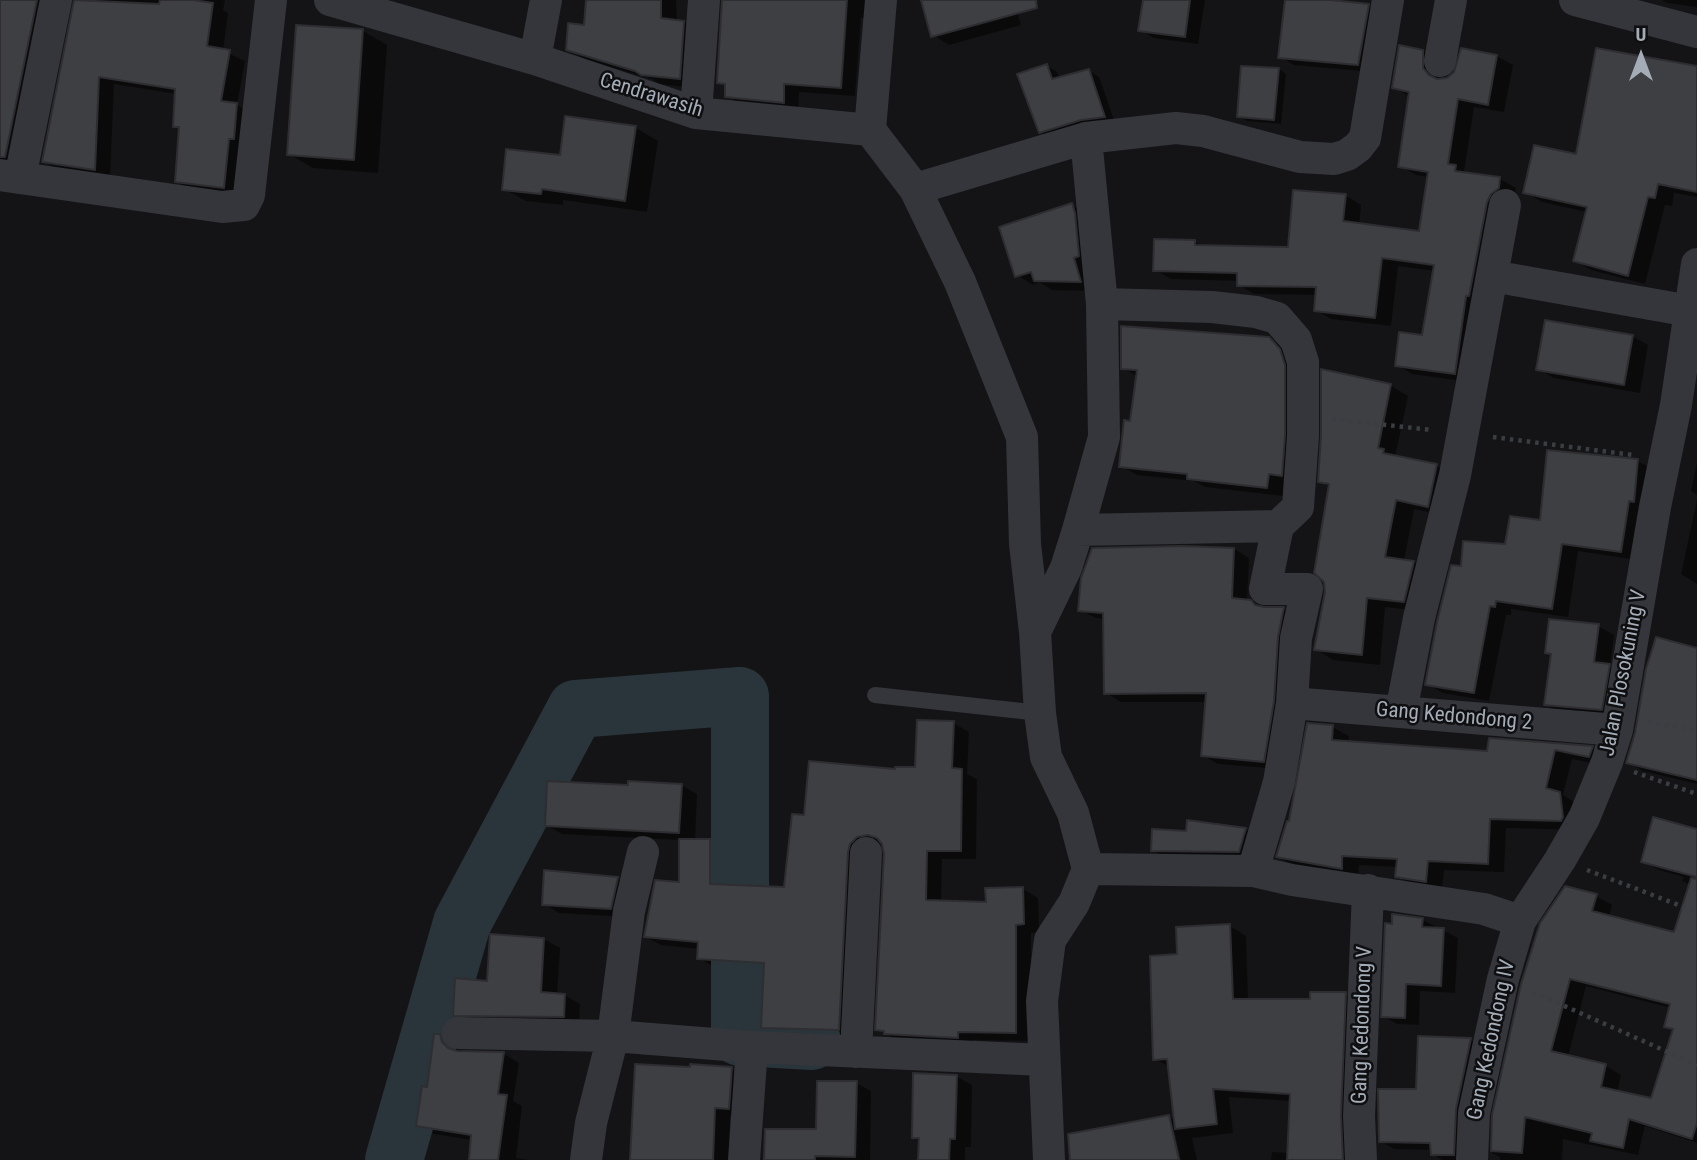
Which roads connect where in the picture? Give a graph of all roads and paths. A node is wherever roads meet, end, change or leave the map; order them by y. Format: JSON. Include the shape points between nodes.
{"nodes":[{"id":1,"x":56,"y":0,"type":"edge"},
{"id":2,"x":271,"y":0,"type":"edge"},
{"id":3,"x":330,"y":0,"type":"edge"},
{"id":4,"x":547,"y":0,"type":"edge"},
{"id":5,"x":704,"y":0,"type":"edge"},
{"id":6,"x":880,"y":0,"type":"edge"},
{"id":7,"x":1388,"y":0,"type":"edge"},
{"id":8,"x":1451,"y":0,"type":"edge"},
{"id":9,"x":1576,"y":0,"type":"edge"},
{"id":10,"x":1697,"y":32,"type":"edge"},
{"id":11,"x":536,"y":59,"type":"junction"},
{"id":12,"x":1440,"y":61,"type":"dead end"},
{"id":13,"x":696,"y":113,"type":"junction"},
{"id":14,"x":870,"y":131,"type":"junction"},
{"id":15,"x":1086,"y":138,"type":"junction"},
{"id":16,"x":10,"y":177,"type":"edge"},
{"id":17,"x":915,"y":188,"type":"junction"},
{"id":18,"x":1505,"y":205,"type":"dead end"},
{"id":19,"x":1697,"y":264,"type":"edge"},
{"id":20,"x":1492,"y":276,"type":"junction"},
{"id":21,"x":1102,"y":303,"type":"junction"},
{"id":22,"x":1690,"y":312,"type":"junction"},
{"id":23,"x":1303,"y":416,"type":"junction"},
{"id":24,"x":1462,"y":433,"type":"junction"},
{"id":25,"x":1665,"y":460,"type":"junction"},
{"id":26,"x":1278,"y":526,"type":"junction"},
{"id":27,"x":1078,"y":530,"type":"junction"},
{"id":28,"x":1035,"y":632,"type":"junction"},
{"id":29,"x":875,"y":695,"type":"dead end"},
{"id":30,"x":1292,"y":703,"type":"junction"},
{"id":31,"x":1401,"y":712,"type":"junction"},
{"id":32,"x":1040,"y":713,"type":"junction"},
{"id":33,"x":1618,"y":723,"type":"junction"},
{"id":34,"x":1697,"y":730,"type":"edge"},
{"id":35,"x":1607,"y":762,"type":"junction"},
{"id":36,"x":1697,"y":794,"type":"edge"},
{"id":37,"x":643,"y":852,"type":"dead end"},
{"id":38,"x":866,"y":853,"type":"dead end"},
{"id":39,"x":1560,"y":860,"type":"junction"},
{"id":40,"x":1088,"y":869,"type":"junction"},
{"id":41,"x":1253,"y":871,"type":"junction"},
{"id":42,"x":1368,"y":890,"type":"junction"},
{"id":43,"x":1697,"y":912,"type":"edge"},
{"id":44,"x":1520,"y":921,"type":"junction"},
{"id":45,"x":1503,"y":979,"type":"junction"},
{"id":46,"x":458,"y":1033,"type":"dead end"},
{"id":47,"x":613,"y":1036,"type":"junction"},
{"id":48,"x":752,"y":1047,"type":"junction"},
{"id":49,"x":856,"y":1052,"type":"junction"},
{"id":50,"x":1044,"y":1060,"type":"junction"},
{"id":51,"x":1697,"y":1065,"type":"edge"},
{"id":52,"x":586,"y":1160,"type":"edge"},
{"id":53,"x":744,"y":1160,"type":"edge"},
{"id":54,"x":1049,"y":1160,"type":"edge"},
{"id":55,"x":1361,"y":1160,"type":"edge"},
{"id":56,"x":1472,"y":1160,"type":"edge"}],
"edges":[{"from":1,"to":16,"type":"street"},
{"from":2,"to":16,"type":"street","via":[[249,195],[244,205],[222,207]]},
{"from":3,"to":11,"type":"street","name":"Cendrawasih"},
{"from":4,"to":11,"type":"street"},
{"from":5,"to":13,"type":"street"},
{"from":6,"to":14,"type":"street"},
{"from":7,"to":15,"type":"street","via":[[1365,138],[1347,155],[1300,157],[1176,128]]},
{"from":8,"to":12,"type":"street"},
{"from":9,"to":10,"type":"street"},
{"from":11,"to":13,"type":"street","name":"Cendrawasih"},
{"from":13,"to":14,"type":"street","name":"Cendrawasih"},
{"from":14,"to":17,"type":"street"},
{"from":15,"to":17,"type":"street"},
{"from":15,"to":21,"type":"street"},
{"from":17,"to":28,"type":"street","via":[[960,282],[1022,438],[1025,544]]},
{"from":18,"to":20,"type":"street"},
{"from":19,"to":22,"type":"street","name":"Jalan Plosokuning V"},
{"from":20,"to":22,"type":"street"},
{"from":20,"to":24,"type":"street"},
{"from":21,"to":23,"type":"street","via":[[1212,307],[1277,318],[1296,340],[1303,362]]},
{"from":21,"to":27,"type":"street","via":[[1104,437]]},
{"from":22,"to":25,"type":"street","name":"Jalan Plosokuning V"},
{"from":23,"to":24,"type":"path"},
{"from":23,"to":26,"type":"street","via":[[1298,507]]},
{"from":24,"to":25,"type":"path"},
{"from":24,"to":31,"type":"street"},
{"from":25,"to":33,"type":"street","name":"Jalan Plosokuning V"},
{"from":26,"to":27,"type":"street"},
{"from":26,"to":30,"type":"street","via":[[1265,589],[1307,589],[1296,638]]},
{"from":27,"to":28,"type":"street","via":[[1066,568]]},
{"from":28,"to":32,"type":"street"},
{"from":29,"to":32,"type":"lane"},
{"from":30,"to":31,"type":"street","name":"Gang Kedondong 2"},
{"from":30,"to":41,"type":"street","via":[[1279,782]]},
{"from":31,"to":33,"type":"street","name":"Gang Kedondong 2"},
{"from":32,"to":40,"type":"street","via":[[1046,757],[1073,813]]},
{"from":33,"to":34,"type":"path"},
{"from":33,"to":35,"type":"street","name":"Jalan Plosokuning V"},
{"from":35,"to":36,"type":"path"},
{"from":35,"to":39,"type":"street","name":"Jalan Plosokuning V"},
{"from":37,"to":47,"type":"street","via":[[629,911]]},
{"from":38,"to":49,"type":"street"},
{"from":39,"to":43,"type":"path"},
{"from":39,"to":44,"type":"street","name":"Jalan Plosokuning V"},
{"from":40,"to":41,"type":"street"},
{"from":40,"to":50,"type":"street","via":[[1074,903],[1050,940],[1042,1001]]},
{"from":41,"to":42,"type":"street"},
{"from":42,"to":44,"type":"street","via":[[1484,909]]},
{"from":42,"to":55,"type":"street","name":"Gang Kedondong V"},
{"from":44,"to":45,"type":"street","name":"Gang Kedondong IV"},
{"from":45,"to":51,"type":"path"},
{"from":45,"to":56,"type":"street","name":"Gang Kedondong IV","via":[[1474,1113]]},
{"from":46,"to":47,"type":"street"},
{"from":47,"to":48,"type":"street"},
{"from":47,"to":52,"type":"street"},
{"from":48,"to":49,"type":"street"},
{"from":48,"to":53,"type":"street"},
{"from":49,"to":50,"type":"street"},
{"from":50,"to":54,"type":"street"}]}
